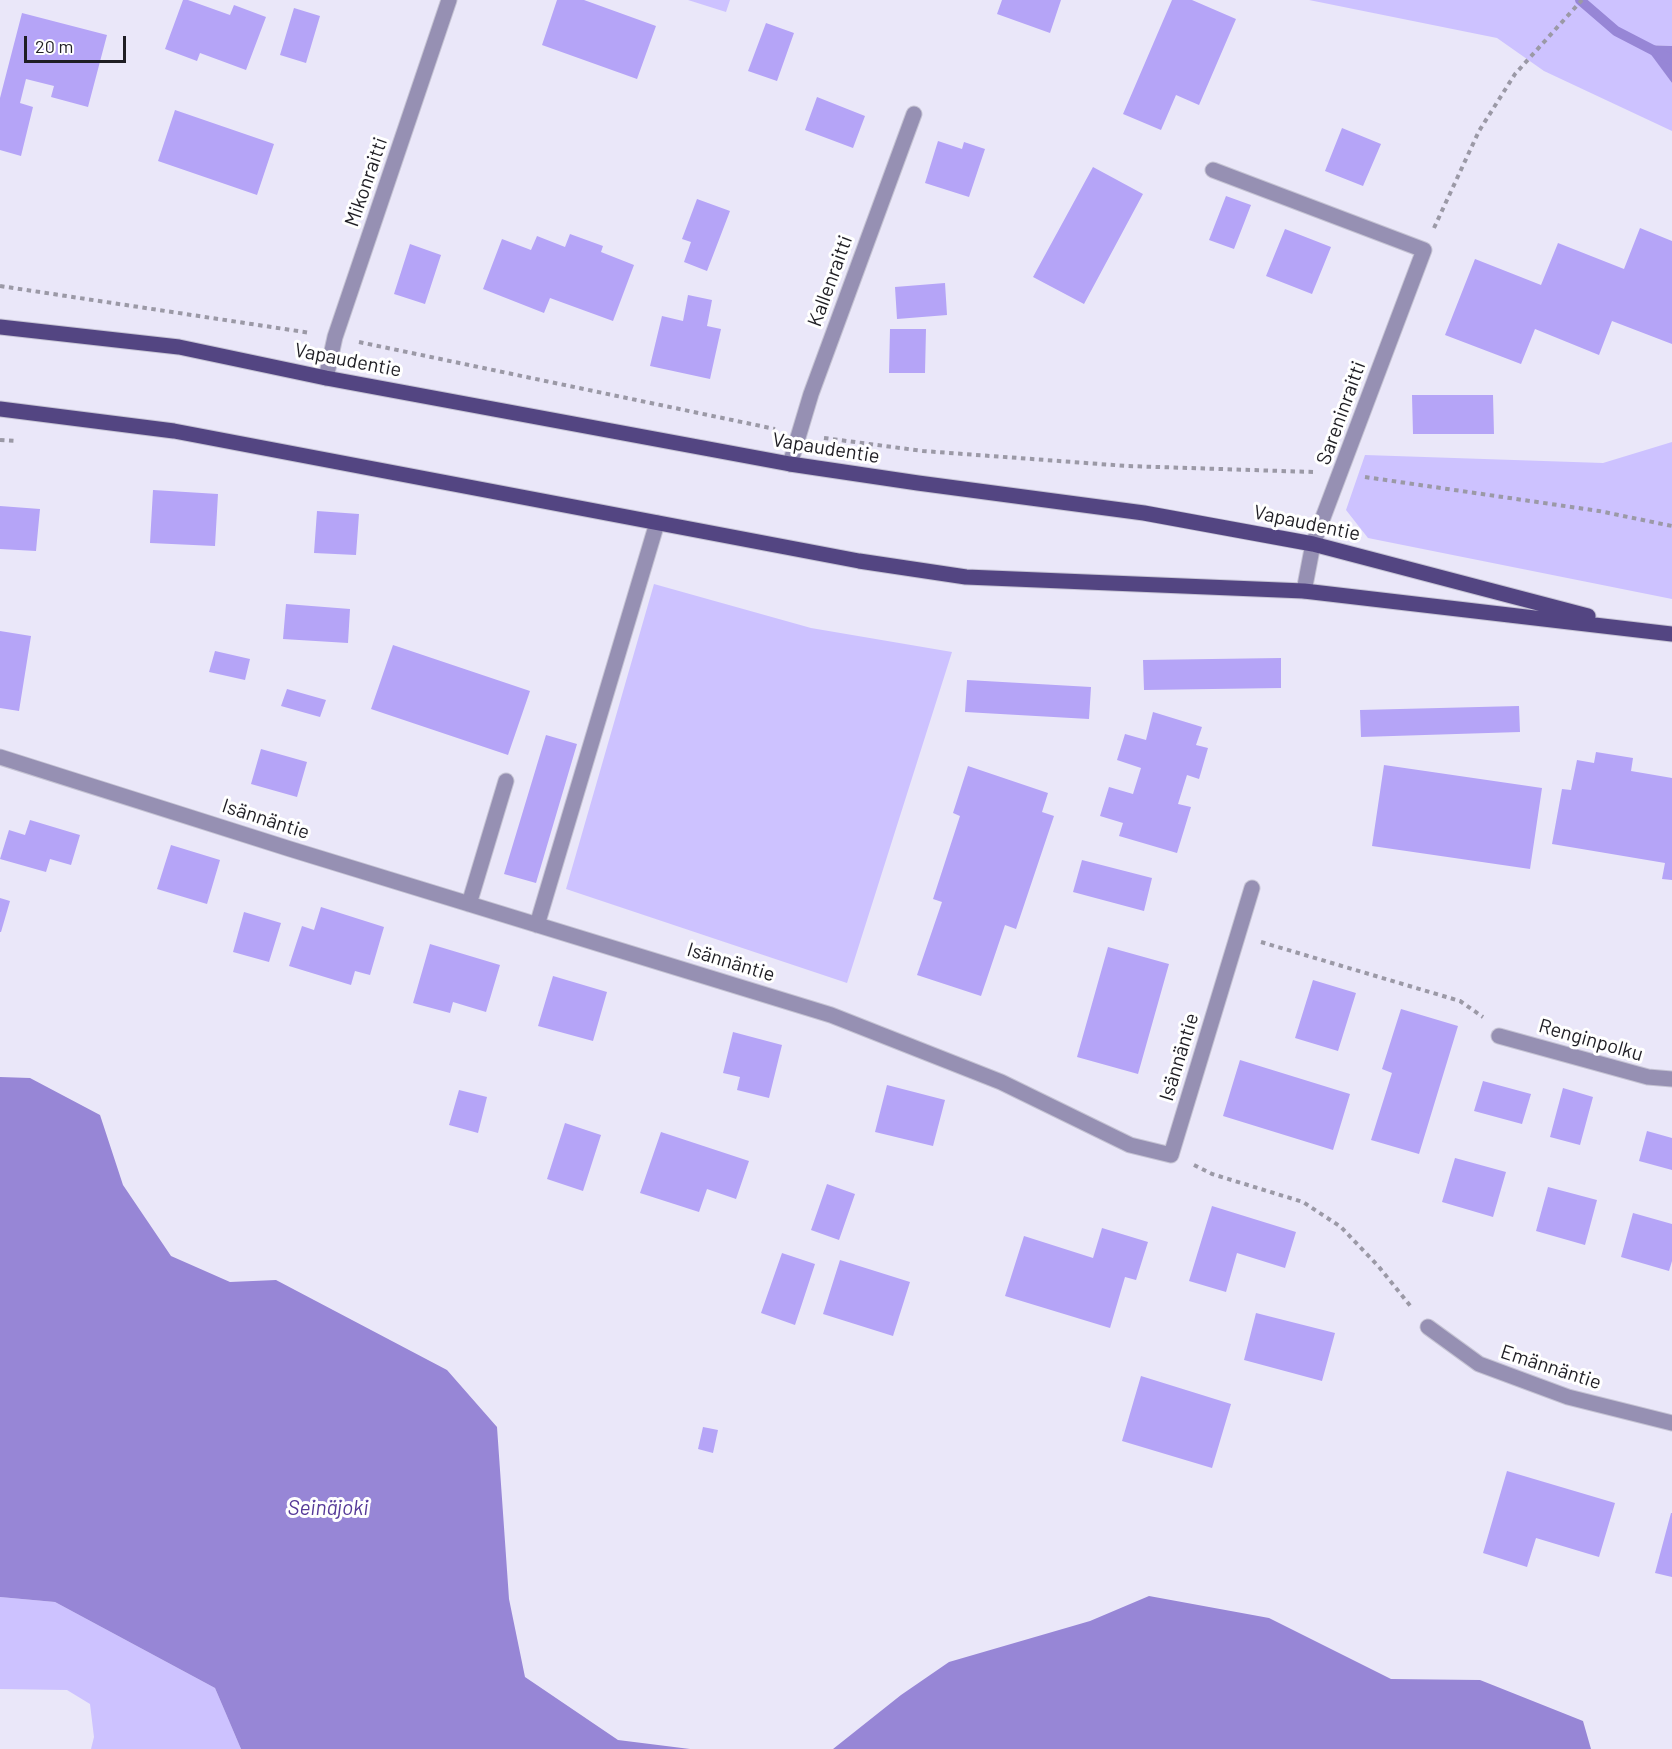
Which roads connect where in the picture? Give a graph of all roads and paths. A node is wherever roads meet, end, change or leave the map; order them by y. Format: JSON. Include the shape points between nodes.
{"nodes":[{"id":1,"x":449,"y":0,"type":"edge"},
{"id":2,"x":1581,"y":0,"type":"edge"},
{"id":3,"x":914,"y":114,"type":"dead end"},
{"id":4,"x":1213,"y":170,"type":"dead end"},
{"id":5,"x":1424,"y":250,"type":"junction"},
{"id":6,"x":0,"y":286,"type":"edge"},
{"id":7,"x":0,"y":327,"type":"edge"},
{"id":8,"x":335,"y":337,"type":"junction"},
{"id":9,"x":326,"y":378,"type":"junction"},
{"id":10,"x":0,"y":409,"type":"edge"},
{"id":11,"x":799,"y":434,"type":"junction"},
{"id":12,"x":0,"y":440,"type":"edge"},
{"id":13,"x":17,"y":441,"type":"dead end"},
{"id":14,"x":790,"y":464,"type":"junction"},
{"id":15,"x":1341,"y":473,"type":"junction"},
{"id":16,"x":657,"y":523,"type":"junction"},
{"id":17,"x":1672,"y":526,"type":"edge"},
{"id":18,"x":1313,"y":544,"type":"junction"},
{"id":19,"x":1304,"y":591,"type":"junction"},
{"id":20,"x":1640,"y":630,"type":"junction"},
{"id":21,"x":1672,"y":634,"type":"edge"},
{"id":22,"x":0,"y":757,"type":"edge"},
{"id":23,"x":506,"y":781,"type":"dead end"},
{"id":24,"x":1252,"y":888,"type":"dead end"},
{"id":25,"x":469,"y":904,"type":"junction"},
{"id":26,"x":537,"y":925,"type":"junction"},
{"id":27,"x":1237,"y":935,"type":"junction"},
{"id":28,"x":1499,"y":1036,"type":"joint"},
{"id":29,"x":1672,"y":1079,"type":"edge"},
{"id":30,"x":1172,"y":1155,"type":"junction"},
{"id":31,"x":1428,"y":1327,"type":"joint"},
{"id":32,"x":1672,"y":1423,"type":"edge"}],
"edges":[{"from":1,"to":8,"type":"street","name":"Mikonraitti"},
{"from":2,"to":5,"type":"path","via":[[1515,74],[1479,131]]},
{"from":3,"to":11,"type":"street","name":"Kallenraitti"},
{"from":4,"to":5,"type":"street"},
{"from":5,"to":15,"type":"street","name":"Sareninraitti"},
{"from":6,"to":8,"type":"path"},
{"from":7,"to":9,"type":"main road","name":"Vapaudentie","via":[[180,347]]},
{"from":8,"to":9,"type":"street","name":"Mikonraitti"},
{"from":8,"to":11,"type":"path"},
{"from":9,"to":14,"type":"main road","name":"Vapaudentie"},
{"from":10,"to":16,"type":"main road","name":"Vapaudentie","via":[[174,430]]},
{"from":11,"to":14,"type":"street","name":"Kallenraitti"},
{"from":11,"to":15,"type":"path","via":[[959,454],[1127,466]]},
{"from":12,"to":13,"type":"path"},
{"from":14,"to":18,"type":"main road","name":"Vapaudentie","via":[[1144,513]]},
{"from":15,"to":17,"type":"path","via":[[1599,511]]},
{"from":15,"to":18,"type":"street","name":"Sareninraitti"},
{"from":16,"to":19,"type":"main road","name":"Vapaudentie","via":[[966,577]]},
{"from":16,"to":26,"type":"street"},
{"from":18,"to":19,"type":"street","name":"Sareninraitti"},
{"from":18,"to":20,"type":"main road","name":"Vapaudentie"},
{"from":19,"to":20,"type":"main road","name":"Vapaudentie"},
{"from":20,"to":21,"type":"main road","name":"Vapaudentie"},
{"from":22,"to":25,"type":"street","name":"Isännäntie"},
{"from":23,"to":25,"type":"street"},
{"from":24,"to":27,"type":"street","name":"Isännäntie"},
{"from":25,"to":26,"type":"street","name":"Isännäntie"},
{"from":26,"to":30,"type":"street","name":"Isännäntie","via":[[831,1015],[1001,1082],[1130,1145]]},
{"from":27,"to":28,"type":"path","via":[[1460,1001],[1485,1018]]},
{"from":27,"to":30,"type":"street","name":"Isännäntie"},
{"from":28,"to":29,"type":"street","name":"Renginpolku","via":[[1648,1077]]},
{"from":30,"to":31,"type":"path","via":[[1212,1174],[1303,1202],[1341,1227]]},
{"from":31,"to":32,"type":"street","name":"Emännäntie","via":[[1479,1364],[1568,1397]]}]}
